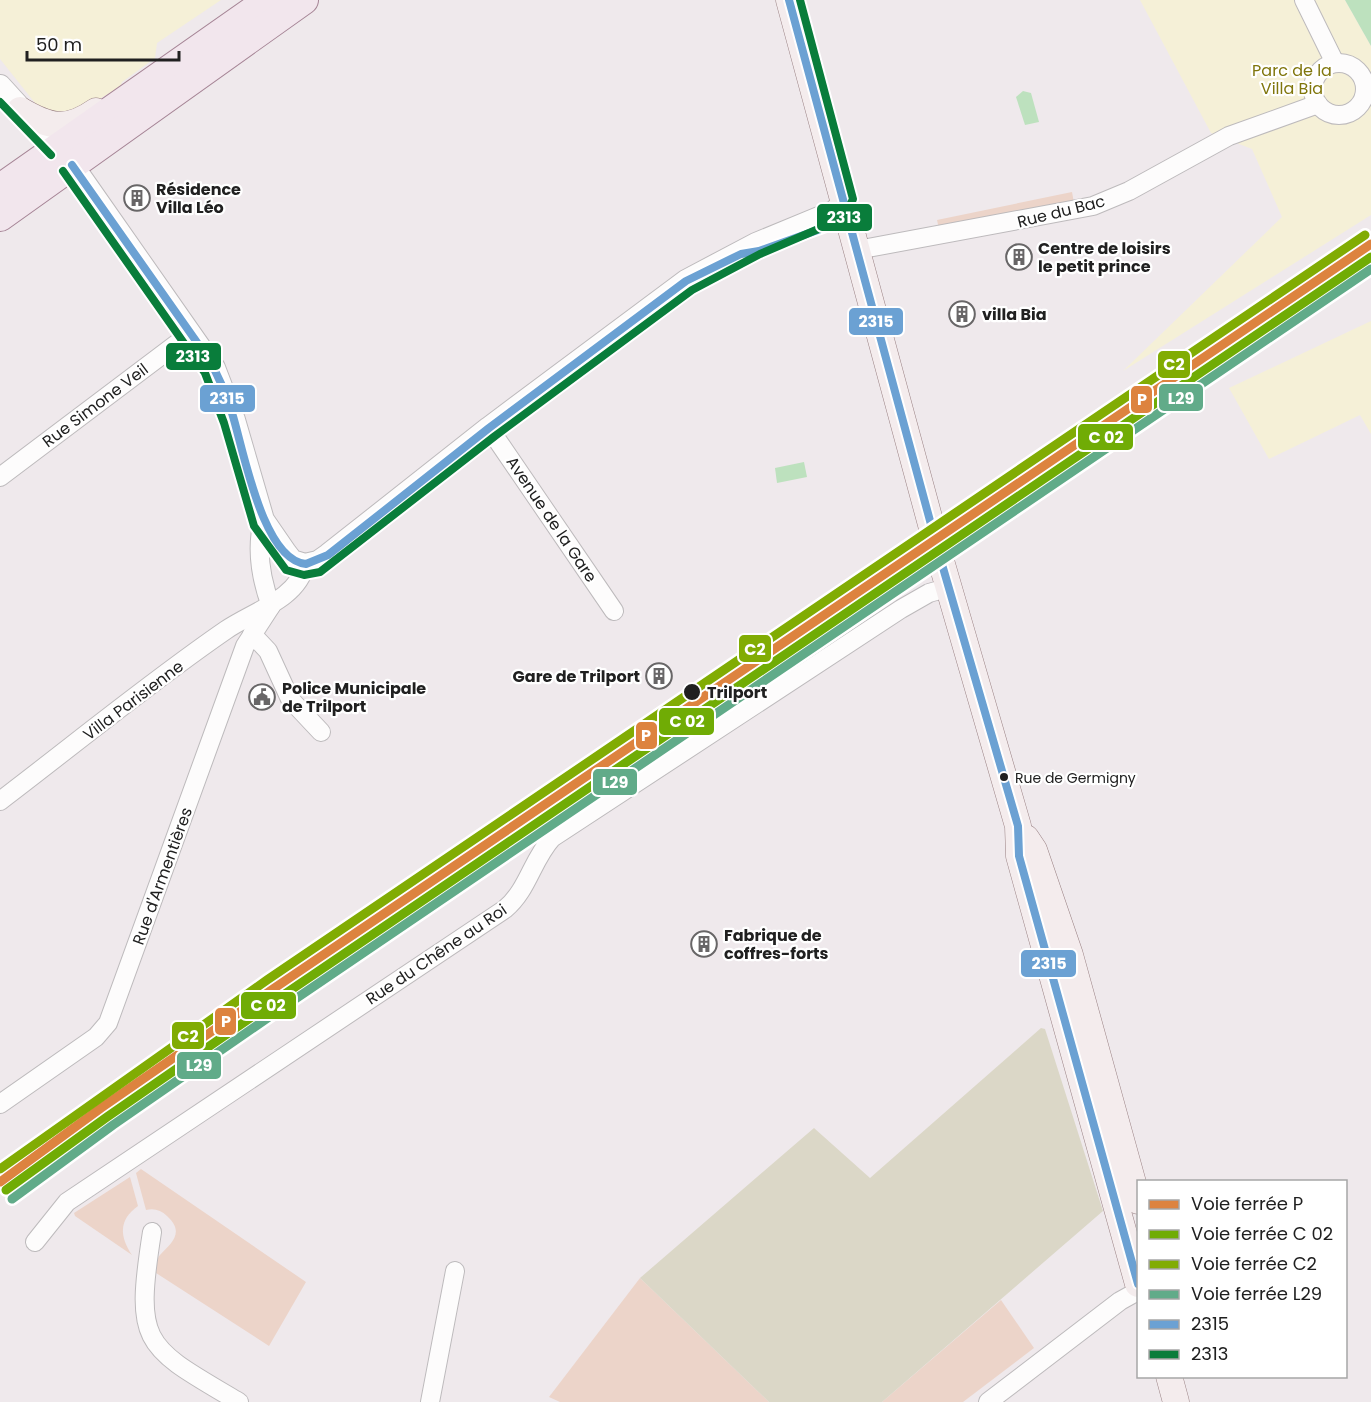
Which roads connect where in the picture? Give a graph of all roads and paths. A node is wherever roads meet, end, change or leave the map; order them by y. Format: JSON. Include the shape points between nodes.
{"nodes":[{"id":1,"x":268,"y":0,"type":"edge"},
{"id":2,"x":304,"y":0,"type":"edge"},
{"id":3,"x":789,"y":0,"type":"edge"},
{"id":4,"x":1304,"y":0,"type":"edge"},
{"id":5,"x":213,"y":40,"type":"junction"},
{"id":6,"x":1335,"y":63,"type":"junction"},
{"id":7,"x":0,"y":86,"type":"edge"},
{"id":8,"x":1318,"y":104,"type":"junction"},
{"id":9,"x":20,"y":110,"type":"junction"},
{"id":10,"x":65,"y":157,"type":"junction"},
{"id":11,"x":0,"y":188,"type":"edge"},
{"id":12,"x":843,"y":201,"type":"junction"},
{"id":13,"x":0,"y":207,"type":"edge"},
{"id":14,"x":0,"y":217,"type":"edge"},
{"id":15,"x":854,"y":239,"type":"junction"},
{"id":16,"x":741,"y":254,"type":"junction"},
{"id":17,"x":191,"y":333,"type":"junction"},
{"id":18,"x":489,"y":428,"type":"junction"},
{"id":19,"x":0,"y":477,"type":"edge"},
{"id":20,"x":263,"y":520,"type":"junction"},
{"id":21,"x":305,"y":565,"type":"junction"},
{"id":22,"x":950,"y":587,"type":"junction"},
{"id":23,"x":271,"y":606,"type":"junction"},
{"id":24,"x":614,"y":611,"type":"dead end"},
{"id":25,"x":252,"y":634,"type":"junction"},
{"id":26,"x":321,"y":732,"type":"dead end"},
{"id":27,"x":0,"y":801,"type":"edge"},
{"id":28,"x":1018,"y":826,"type":"junction"},
{"id":29,"x":1056,"y":993,"type":"junction"},
{"id":30,"x":0,"y":1104,"type":"edge"},
{"id":31,"x":1121,"y":1135,"type":"junction"},
{"id":32,"x":1137,"y":1197,"type":"edge"},
{"id":33,"x":152,"y":1232,"type":"dead end"},
{"id":34,"x":35,"y":1242,"type":"dead end"},
{"id":35,"x":455,"y":1271,"type":"dead end"},
{"id":36,"x":1137,"y":1280,"type":"edge"},
{"id":37,"x":1137,"y":1292,"type":"edge"},
{"id":38,"x":1170,"y":1378,"type":"edge"},
{"id":39,"x":239,"y":1402,"type":"edge"},
{"id":40,"x":430,"y":1402,"type":"edge"},
{"id":41,"x":988,"y":1402,"type":"edge"},
{"id":42,"x":1176,"y":1402,"type":"edge"}],
"edges":[{"from":1,"to":5,"type":"main road"},
{"from":2,"to":10,"type":"main road"},
{"from":3,"to":12,"type":"main road"},
{"from":4,"to":6,"type":"street"},
{"from":5,"to":9,"type":"main road","via":[[187,47],[81,122],[43,124]]},
{"from":5,"to":10,"type":"main road"},
{"from":6,"to":8,"type":"street","via":[[1316,79],[1314,96]]},
{"from":6,"to":8,"type":"street","via":[[1350,65],[1362,76],[1364,99],[1346,114],[1330,114]]},
{"from":7,"to":9,"type":"street"},
{"from":8,"to":15,"type":"street","name":"Rue du Bac","via":[[1229,136],[1129,191],[1093,206]]},
{"from":9,"to":10,"type":"street"},
{"from":10,"to":11,"type":"main road"},
{"from":10,"to":13,"type":"main road"},
{"from":10,"to":14,"type":"main road"},
{"from":10,"to":17,"type":"street"},
{"from":12,"to":15,"type":"main road"},
{"from":12,"to":16,"type":"street","via":[[836,211]]},
{"from":15,"to":16,"type":"street","via":[[840,222]]},
{"from":15,"to":22,"type":"main road"},
{"from":16,"to":18,"type":"street","via":[[699,272]]},
{"from":17,"to":19,"type":"street","name":"Rue Simone Veil"},
{"from":17,"to":20,"type":"street","via":[[214,368],[234,420]]},
{"from":18,"to":21,"type":"street","via":[[328,555]]},
{"from":18,"to":24,"type":"street","name":"Avenue de la Gare"},
{"from":20,"to":21,"type":"street","via":[[292,561]]},
{"from":20,"to":23,"type":"street","via":[[258,541],[263,584]]},
{"from":21,"to":23,"type":"street","via":[[302,577]]},
{"from":22,"to":28,"type":"main road"},
{"from":22,"to":34,"type":"street","name":"Rue du Chêne au Roi","via":[[928,592],[901,609],[552,838],[535,860],[516,900],[506,909],[67,1202]]},
{"from":23,"to":25,"type":"street","name":"Rue d'Armentières"},
{"from":23,"to":27,"type":"street","name":"Villa Parisienne","via":[[228,629]]},
{"from":25,"to":26,"type":"street","via":[[268,651],[290,699]]},
{"from":25,"to":30,"type":"street","name":"Rue d'Armentières","via":[[108,1023],[96,1037]]},
{"from":28,"to":29,"type":"main road","via":[[1019,856]]},
{"from":28,"to":31,"type":"main road","via":[[1034,850],[1055,905]]},
{"from":29,"to":31,"type":"main road","via":[[1073,1004],[1101,1098]]},
{"from":29,"to":36,"type":"main road"},
{"from":31,"to":32,"type":"main road"},
{"from":33,"to":39,"type":"street","via":[[144,1302],[149,1333],[174,1364]]},
{"from":35,"to":40,"type":"street"},
{"from":37,"to":41,"type":"street"},
{"from":38,"to":42,"type":"main road"}]}
